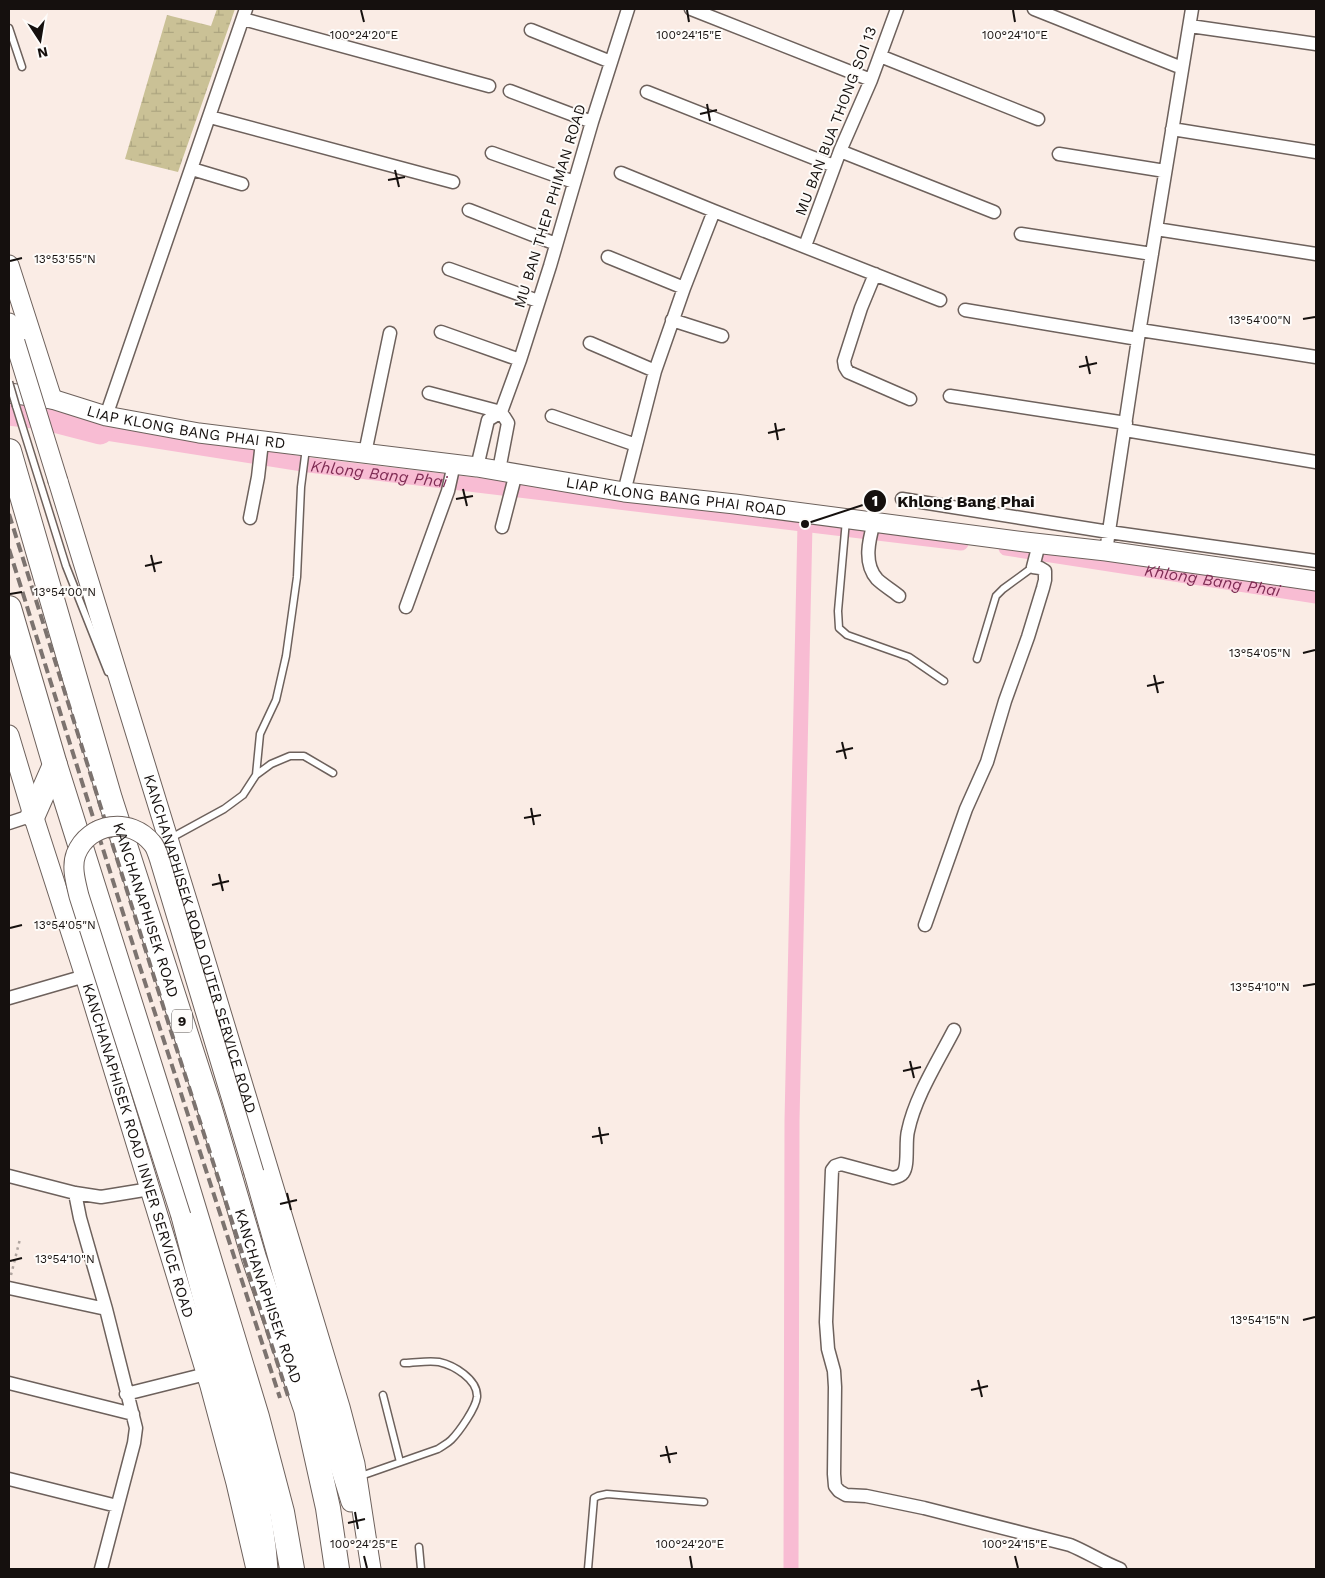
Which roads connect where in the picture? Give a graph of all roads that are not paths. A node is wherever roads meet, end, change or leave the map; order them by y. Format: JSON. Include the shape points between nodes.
{"nodes":[{"id":1,"x":628,"y":9,"type":"edge"},
{"id":2,"x":691,"y":9,"type":"edge"},
{"id":3,"x":897,"y":9,"type":"edge"},
{"id":4,"x":1034,"y":9,"type":"edge"},
{"id":5,"x":1192,"y":9,"type":"edge"},
{"id":6,"x":244,"y":14,"type":"edge"},
{"id":7,"x":1190,"y":26,"type":"junction"},
{"id":8,"x":9,"y":28,"type":"edge"},
{"id":9,"x":531,"y":30,"type":"dead end"},
{"id":10,"x":1316,"y":44,"type":"edge"},
{"id":11,"x":880,"y":56,"type":"junction"},
{"id":12,"x":611,"y":62,"type":"junction"},
{"id":13,"x":22,"y":67,"type":"dead end"},
{"id":14,"x":1182,"y":68,"type":"junction"},
{"id":15,"x":871,"y":80,"type":"junction"},
{"id":16,"x":488,"y":86,"type":"dead end"},
{"id":17,"x":510,"y":92,"type":"dead end"},
{"id":18,"x":647,"y":92,"type":"dead end"},
{"id":19,"x":210,"y":117,"type":"junction"},
{"id":20,"x":1038,"y":119,"type":"dead end"},
{"id":21,"x":592,"y":122,"type":"junction"},
{"id":22,"x":1172,"y":128,"type":"junction"},
{"id":23,"x":840,"y":150,"type":"junction"},
{"id":24,"x":1316,"y":152,"type":"edge"},
{"id":25,"x":492,"y":154,"type":"dead end"},
{"id":26,"x":1059,"y":154,"type":"dead end"},
{"id":27,"x":834,"y":166,"type":"junction"},
{"id":28,"x":192,"y":169,"type":"junction"},
{"id":29,"x":1165,"y":170,"type":"junction"},
{"id":30,"x":622,"y":173,"type":"dead end"},
{"id":31,"x":453,"y":182,"type":"dead end"},
{"id":32,"x":574,"y":182,"type":"junction"},
{"id":33,"x":242,"y":184,"type":"dead end"},
{"id":34,"x":469,"y":210,"type":"dead end"},
{"id":35,"x":714,"y":211,"type":"junction"},
{"id":36,"x":994,"y":212,"type":"dead end"},
{"id":37,"x":1156,"y":229,"type":"junction"},
{"id":38,"x":1021,"y":234,"type":"dead end"},
{"id":39,"x":556,"y":244,"type":"junction"},
{"id":40,"x":805,"y":246,"type":"junction"},
{"id":41,"x":1152,"y":254,"type":"junction"},
{"id":42,"x":1316,"y":254,"type":"edge"},
{"id":43,"x":608,"y":256,"type":"dead end"},
{"id":44,"x":9,"y":265,"type":"edge"},
{"id":45,"x":449,"y":269,"type":"dead end"},
{"id":46,"x":874,"y":274,"type":"junction"},
{"id":47,"x":684,"y":288,"type":"junction"},
{"id":48,"x":940,"y":300,"type":"dead end"},
{"id":49,"x":538,"y":301,"type":"junction"},
{"id":50,"x":965,"y":310,"type":"dead end"},
{"id":51,"x":672,"y":320,"type":"junction"},
{"id":52,"x":9,"y":323,"type":"edge"},
{"id":53,"x":441,"y":332,"type":"dead end"},
{"id":54,"x":390,"y":333,"type":"dead end"},
{"id":55,"x":1139,"y":334,"type":"junction"},
{"id":56,"x":722,"y":336,"type":"dead end"},
{"id":57,"x":590,"y":343,"type":"dead end"},
{"id":58,"x":1316,"y":358,"type":"edge"},
{"id":59,"x":520,"y":360,"type":"junction"},
{"id":60,"x":656,"y":372,"type":"junction"},
{"id":61,"x":9,"y":382,"type":"edge"},
{"id":62,"x":9,"y":393,"type":"edge"},
{"id":63,"x":429,"y":393,"type":"dead end"},
{"id":64,"x":950,"y":396,"type":"dead end"},
{"id":65,"x":52,"y":399,"type":"junction"},
{"id":66,"x":910,"y":399,"type":"dead end"},
{"id":67,"x":501,"y":412,"type":"junction"},
{"id":68,"x":106,"y":416,"type":"junction"},
{"id":69,"x":552,"y":416,"type":"dead end"},
{"id":70,"x":1125,"y":427,"type":"junction"},
{"id":71,"x":262,"y":445,"type":"junction"},
{"id":72,"x":636,"y":445,"type":"junction"},
{"id":73,"x":9,"y":451,"type":"edge"},
{"id":74,"x":305,"y":451,"type":"junction"},
{"id":75,"x":365,"y":454,"type":"junction"},
{"id":76,"x":1316,"y":462,"type":"edge"},
{"id":77,"x":477,"y":467,"type":"junction"},
{"id":78,"x":453,"y":468,"type":"junction"},
{"id":79,"x":510,"y":474,"type":"junction"},
{"id":80,"x":624,"y":492,"type":"junction"},
{"id":81,"x":902,"y":499,"type":"dead end"},
{"id":82,"x":250,"y":518,"type":"dead end"},
{"id":83,"x":845,"y":522,"type":"junction"},
{"id":84,"x":873,"y":526,"type":"junction"},
{"id":85,"x":502,"y":527,"type":"dead end"},
{"id":86,"x":1109,"y":532,"type":"junction"},
{"id":87,"x":1106,"y":551,"type":"junction"},
{"id":88,"x":1036,"y":556,"type":"junction"},
{"id":89,"x":1316,"y":561,"type":"edge"},
{"id":90,"x":1316,"y":581,"type":"edge"},
{"id":91,"x":899,"y":596,"type":"dead end"},
{"id":92,"x":406,"y":607,"type":"dead end"},
{"id":93,"x":9,"y":608,"type":"edge"},
{"id":94,"x":977,"y":659,"type":"dead end"},
{"id":95,"x":111,"y":680,"type":"dead end"},
{"id":96,"x":944,"y":681,"type":"dead end"},
{"id":97,"x":114,"y":689,"type":"dead end"},
{"id":98,"x":9,"y":735,"type":"edge"},
{"id":99,"x":55,"y":765,"type":"junction"},
{"id":100,"x":147,"y":771,"type":"junction"},
{"id":101,"x":333,"y":773,"type":"dead end"},
{"id":102,"x":256,"y":775,"type":"junction"},
{"id":103,"x":33,"y":815,"type":"junction"},
{"id":104,"x":9,"y":823,"type":"edge"},
{"id":105,"x":168,"y":840,"type":"junction"},
{"id":106,"x":925,"y":925,"type":"dead end"},
{"id":107,"x":85,"y":976,"type":"junction"},
{"id":108,"x":9,"y":998,"type":"edge"},
{"id":109,"x":954,"y":1030,"type":"dead end"},
{"id":110,"x":9,"y":1176,"type":"edge"},
{"id":111,"x":150,"y":1189,"type":"junction"},
{"id":112,"x":75,"y":1193,"type":"junction"},
{"id":113,"x":10,"y":1282,"type":"edge"},
{"id":114,"x":106,"y":1308,"type":"junction"},
{"id":115,"x":404,"y":1363,"type":"dead end"},
{"id":116,"x":206,"y":1374,"type":"junction"},
{"id":117,"x":9,"y":1384,"type":"edge"},
{"id":118,"x":126,"y":1394,"type":"junction"},
{"id":119,"x":383,"y":1395,"type":"dead end"},
{"id":120,"x":133,"y":1414,"type":"junction"},
{"id":121,"x":400,"y":1462,"type":"junction"},
{"id":122,"x":9,"y":1478,"type":"edge"},
{"id":123,"x":357,"y":1478,"type":"junction"},
{"id":124,"x":704,"y":1502,"type":"dead end"},
{"id":125,"x":117,"y":1506,"type":"junction"},
{"id":126,"x":419,"y":1547,"type":"dead end"},
{"id":127,"x":370,"y":1564,"type":"edge"},
{"id":128,"x":101,"y":1569,"type":"edge"},
{"id":129,"x":256,"y":1569,"type":"edge"},
{"id":130,"x":268,"y":1569,"type":"edge"},
{"id":131,"x":292,"y":1569,"type":"edge"},
{"id":132,"x":337,"y":1569,"type":"edge"},
{"id":133,"x":421,"y":1569,"type":"edge"},
{"id":134,"x":589,"y":1569,"type":"edge"},
{"id":135,"x":1120,"y":1569,"type":"edge"}],
"edges":[{"from":1,"to":12,"type":"street","name":"MU BAN THEP PHIMAN ROAD"},
{"from":2,"to":15,"type":"street"},
{"from":3,"to":11,"type":"street","name":"MU BAN BUA THONG SOI 13"},
{"from":4,"to":14,"type":"street"},
{"from":5,"to":7,"type":"street"},
{"from":6,"to":16,"type":"street"},
{"from":6,"to":19,"type":"street"},
{"from":7,"to":10,"type":"street"},
{"from":7,"to":14,"type":"street"},
{"from":8,"to":13,"type":"lane"},
{"from":9,"to":12,"type":"street"},
{"from":11,"to":15,"type":"street","name":"MU BAN BUA THONG SOI 13"},
{"from":11,"to":20,"type":"street"},
{"from":12,"to":21,"type":"street","name":"MU BAN THEP PHIMAN ROAD"},
{"from":14,"to":22,"type":"street"},
{"from":15,"to":23,"type":"street","name":"MU BAN BUA THONG SOI 13"},
{"from":17,"to":21,"type":"street"},
{"from":18,"to":27,"type":"street"},
{"from":19,"to":28,"type":"street"},
{"from":19,"to":31,"type":"street"},
{"from":21,"to":32,"type":"street","name":"MU BAN THEP PHIMAN ROAD"},
{"from":22,"to":24,"type":"street"},
{"from":22,"to":29,"type":"street"},
{"from":23,"to":27,"type":"street","name":"MU BAN BUA THONG SOI 13"},
{"from":23,"to":36,"type":"street"},
{"from":25,"to":32,"type":"street"},
{"from":26,"to":29,"type":"street"},
{"from":27,"to":40,"type":"street","name":"MU BAN BUA THONG SOI 13"},
{"from":28,"to":33,"type":"street"},
{"from":28,"to":68,"type":"street"},
{"from":29,"to":37,"type":"street"},
{"from":30,"to":35,"type":"street"},
{"from":32,"to":39,"type":"street","name":"MU BAN THEP PHIMAN ROAD"},
{"from":34,"to":39,"type":"street"},
{"from":35,"to":40,"type":"street"},
{"from":35,"to":47,"type":"street"},
{"from":37,"to":41,"type":"street"},
{"from":37,"to":42,"type":"street"},
{"from":38,"to":41,"type":"street"},
{"from":39,"to":49,"type":"street","name":"MU BAN THEP PHIMAN ROAD"},
{"from":40,"to":46,"type":"street"},
{"from":41,"to":55,"type":"street"},
{"from":43,"to":47,"type":"street"},
{"from":44,"to":65,"type":"main road"},
{"from":45,"to":49,"type":"street"},
{"from":46,"to":48,"type":"street"},
{"from":46,"to":66,"type":"street","via":[[849,342],[845,367],[848,372]]},
{"from":47,"to":51,"type":"street"},
{"from":49,"to":59,"type":"street","name":"MU BAN THEP PHIMAN ROAD"},
{"from":50,"to":55,"type":"street"},
{"from":51,"to":56,"type":"street"},
{"from":51,"to":60,"type":"street"},
{"from":52,"to":100,"type":"main road","name":"KANCHANAPHISEK ROAD OUTER SERVICE ROAD","bridge":true},
{"from":53,"to":59,"type":"street"},
{"from":54,"to":75,"type":"street"},
{"from":55,"to":58,"type":"street"},
{"from":55,"to":70,"type":"street"},
{"from":57,"to":60,"type":"street"},
{"from":59,"to":67,"type":"street","name":"MU BAN THEP PHIMAN ROAD"},
{"from":60,"to":72,"type":"street"},
{"from":61,"to":95,"type":"lane","bridge":true,"via":[[66,566]]},
{"from":62,"to":65,"type":"main road","name":"LIAP KLONG BANG PHAI RD"},
{"from":63,"to":67,"type":"street"},
{"from":64,"to":70,"type":"street"},
{"from":65,"to":68,"type":"main road","name":"LIAP KLONG BANG PHAI RD"},
{"from":67,"to":77,"type":"street","name":"MU BAN THEP PHIMAN ROAD","via":[[488,420]]},
{"from":67,"to":79,"type":"street","via":[[508,424]]},
{"from":68,"to":71,"type":"main road","name":"LIAP KLONG BANG PHAI RD"},
{"from":69,"to":72,"type":"street"},
{"from":70,"to":76,"type":"street"},
{"from":70,"to":86,"type":"street"},
{"from":71,"to":74,"type":"main road","name":"LIAP KLONG BANG PHAI RD"},
{"from":71,"to":82,"type":"street"},
{"from":72,"to":80,"type":"street"},
{"from":73,"to":132,"type":"highway","name":"KANCHANAPHISEK ROAD","number":"9","via":[[110,798],[254,1258],[306,1409],[328,1508]]},
{"from":74,"to":75,"type":"main road","name":"LIAP KLONG BANG PHAI RD"},
{"from":74,"to":102,"type":"lane","via":[[297,577],[286,656],[276,700],[260,734]]},
{"from":75,"to":78,"type":"main road","name":"LIAP KLONG BANG PHAI ROAD"},
{"from":77,"to":78,"type":"main road","name":"LIAP KLONG BANG PHAI ROAD"},
{"from":77,"to":79,"type":"main road","name":"LIAP KLONG BANG PHAI ROAD"},
{"from":78,"to":92,"type":"street","via":[[448,491]]},
{"from":79,"to":80,"type":"main road","name":"LIAP KLONG BANG PHAI ROAD"},
{"from":79,"to":85,"type":"street"},
{"from":80,"to":83,"type":"main road","name":"LIAP KLONG BANG PHAI ROAD","via":[[735,504]]},
{"from":81,"to":86,"type":"street"},
{"from":83,"to":84,"type":"main road","name":"LIAP KLONG BANG PHAI ROAD"},
{"from":83,"to":96,"type":"lane","via":[[839,628],[847,635],[909,657]]},
{"from":84,"to":88,"type":"main road","name":"LIAP KLONG BANG PHAI ROAD"},
{"from":84,"to":91,"type":"street","via":[[868,553],[871,570]]},
{"from":86,"to":87,"type":"street"},
{"from":86,"to":89,"type":"street"},
{"from":87,"to":88,"type":"main road","name":"LIAP KLONG BANG PHAI ROAD"},
{"from":87,"to":90,"type":"main road","name":"LIAP KLONG BANG PHAI ROAD"},
{"from":88,"to":94,"type":"lane","via":[[996,596]]},
{"from":88,"to":106,"type":"street","via":[[1045,573],[1041,596],[1005,700],[988,762],[966,809]]},
{"from":93,"to":99,"type":"highway"},
{"from":97,"to":100,"type":"lane"},
{"from":98,"to":103,"type":"main road","name":"KANCHANAPHISEK ROAD INNER SERVICE ROAD"},
{"from":99,"to":103,"type":"highway"},
{"from":99,"to":131,"type":"highway","via":[[258,1417],[282,1512]]},
{"from":100,"to":105,"type":"main road","name":"KANCHANAPHISEK ROAD OUTER SERVICE ROAD"},
{"from":101,"to":102,"type":"lane","via":[[304,756],[290,756]]},
{"from":102,"to":105,"type":"lane","via":[[243,795]]},
{"from":103,"to":104,"type":"street"},
{"from":103,"to":107,"type":"main road","name":"KANCHANAPHISEK ROAD INNER SERVICE ROAD"},
{"from":105,"to":123,"type":"main road","name":"KANCHANAPHISEK ROAD OUTER SERVICE ROAD","via":[[337,1397]]},
{"from":107,"to":108,"type":"street"},
{"from":107,"to":111,"type":"main road","name":"KANCHANAPHISEK ROAD INNER SERVICE ROAD"},
{"from":109,"to":135,"type":"street","via":[[910,1119],[904,1172],[893,1178],[841,1164],[832,1170],[826,1322],[835,1387],[835,1486],[846,1495],[924,1508],[1070,1545]]},
{"from":110,"to":112,"type":"street"},
{"from":111,"to":112,"type":"street","via":[[101,1196]]},
{"from":111,"to":116,"type":"main road","name":"KANCHANAPHISEK ROAD INNER SERVICE ROAD"},
{"from":112,"to":114,"type":"street"},
{"from":113,"to":114,"type":"street"},
{"from":114,"to":118,"type":"street"},
{"from":115,"to":121,"type":"lane","via":[[436,1361],[450,1365],[473,1384],[477,1396],[473,1409],[449,1442]]},
{"from":116,"to":118,"type":"street"},
{"from":116,"to":129,"type":"main road","name":"KANCHANAPHISEK ROAD INNER SERVICE ROAD"},
{"from":117,"to":120,"type":"street"},
{"from":118,"to":120,"type":"street"},
{"from":119,"to":121,"type":"lane"},
{"from":120,"to":125,"type":"street","via":[[136,1428],[134,1443]]},
{"from":121,"to":123,"type":"lane"},
{"from":122,"to":125,"type":"street"},
{"from":123,"to":127,"type":"main road","name":"KANCHANAPHISEK ROAD OUTER SERVICE ROAD"},
{"from":124,"to":134,"type":"lane","via":[[606,1494],[594,1498]]},
{"from":125,"to":128,"type":"street"},
{"from":126,"to":133,"type":"lane"},
{"from":127,"to":130,"type":"main road","bridge":true,"via":[[157,852],[138,831],[126,826],[110,826],[90,835],[75,856],[78,896],[181,1216],[254,1478],[267,1546]]}]}
